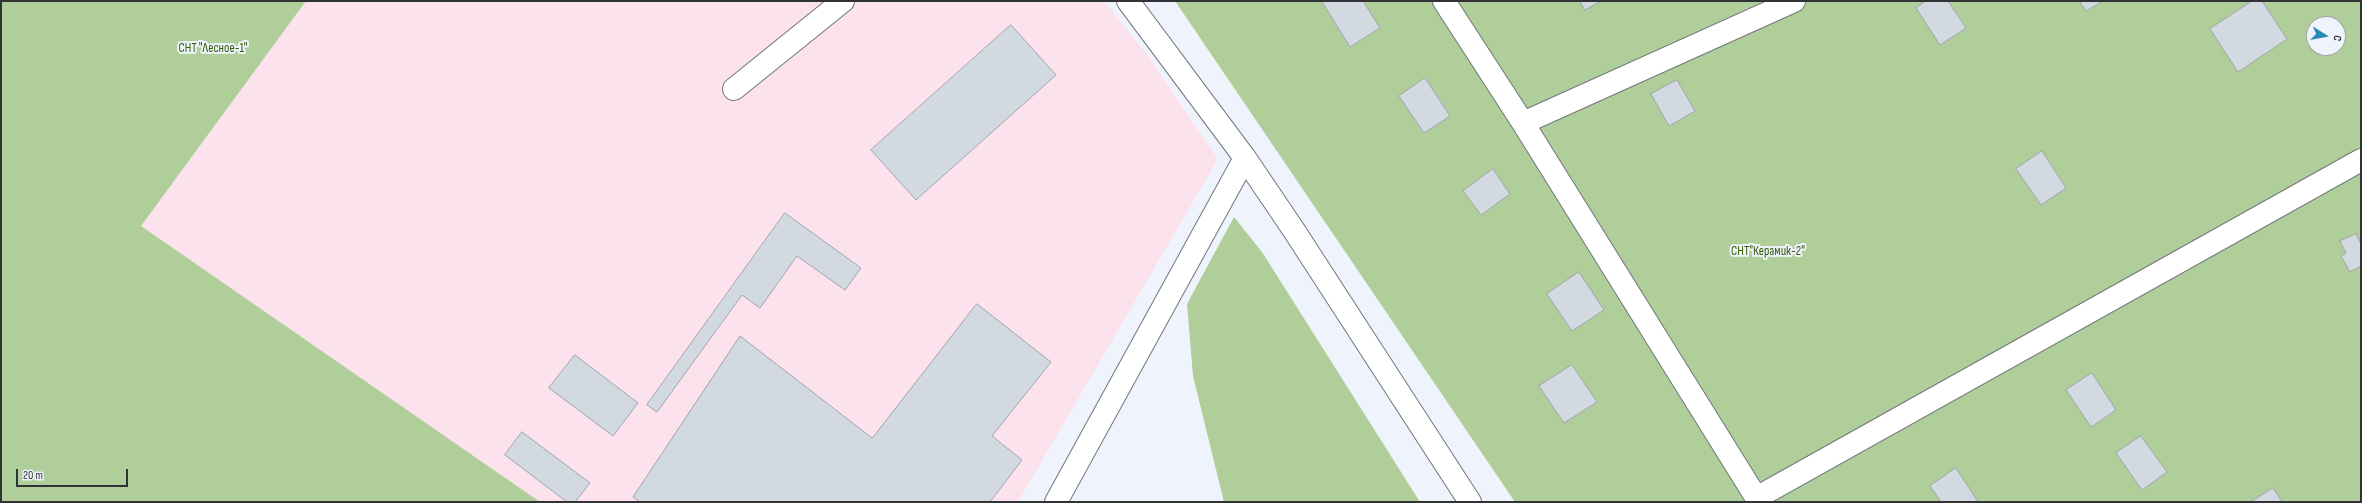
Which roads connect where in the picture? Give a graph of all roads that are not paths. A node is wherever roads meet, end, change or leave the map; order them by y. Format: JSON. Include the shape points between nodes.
{"nodes":[{"id":1,"x":843,"y":1,"type":"edge"},
{"id":2,"x":1128,"y":1,"type":"edge"},
{"id":3,"x":1444,"y":1,"type":"edge"},
{"id":4,"x":1794,"y":1,"type":"edge"},
{"id":5,"x":734,"y":89,"type":"dead end"},
{"id":6,"x":1523,"y":123,"type":"junction"},
{"id":7,"x":1245,"y":158,"type":"junction"},
{"id":8,"x":2361,"y":160,"type":"edge"},
{"id":9,"x":1757,"y":500,"type":"edge"},
{"id":10,"x":1056,"y":502,"type":"edge"},
{"id":11,"x":1470,"y":502,"type":"edge"}],
"edges":[{"from":1,"to":5,"type":"street"},
{"from":2,"to":7,"type":"street"},
{"from":3,"to":6,"type":"street"},
{"from":4,"to":6,"type":"street"},
{"from":6,"to":9,"type":"street"},
{"from":7,"to":10,"type":"street"},
{"from":7,"to":11,"type":"street"},
{"from":8,"to":9,"type":"street"}]}
